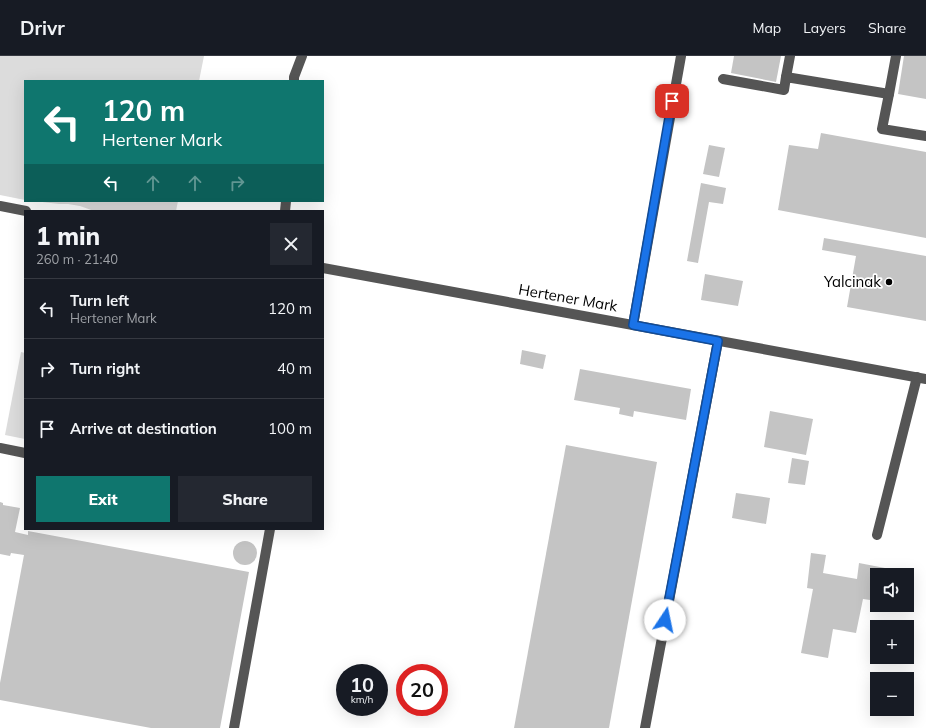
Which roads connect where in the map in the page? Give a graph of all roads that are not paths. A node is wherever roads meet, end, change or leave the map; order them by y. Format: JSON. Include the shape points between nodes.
{"nodes":[{"id":1,"x":302,"y":56,"type":"edge"},
{"id":2,"x":680,"y":56,"type":"edge"},
{"id":3,"x":790,"y":56,"type":"edge"},
{"id":4,"x":896,"y":56,"type":"edge"},
{"id":5,"x":786,"y":77,"type":"junction"},
{"id":6,"x":723,"y":79,"type":"dead end"},
{"id":7,"x":294,"y":80,"type":"edge"},
{"id":8,"x":889,"y":94,"type":"junction"},
{"id":9,"x":926,"y":136,"type":"edge"},
{"id":10,"x":0,"y":206,"type":"edge"},
{"id":11,"x":24,"y":211,"type":"edge"},
{"id":12,"x":324,"y":268,"type":"edge"},
{"id":13,"x":633,"y":325,"type":"junction"},
{"id":14,"x":718,"y":341,"type":"junction"},
{"id":15,"x":922,"y":378,"type":"edge"},
{"id":16,"x":0,"y":448,"type":"edge"},
{"id":17,"x":24,"y":453,"type":"edge"},
{"id":18,"x":270,"y":530,"type":"edge"},
{"id":19,"x":877,"y":535,"type":"dead end"},
{"id":20,"x":234,"y":728,"type":"edge"},
{"id":21,"x":645,"y":728,"type":"edge"}],
"edges":[{"from":1,"to":7,"type":"street"},
{"from":2,"to":13,"type":"street"},
{"from":3,"to":5,"type":"street"},
{"from":4,"to":8,"type":"street"},
{"from":5,"to":6,"type":"street","via":[[784,90]]},
{"from":5,"to":8,"type":"street"},
{"from":8,"to":9,"type":"street","via":[[882,129]]},
{"from":10,"to":11,"type":"street"},
{"from":12,"to":13,"type":"street","name":"Hertener Mark"},
{"from":13,"to":14,"type":"street","name":"Hertener Mark"},
{"from":14,"to":15,"type":"street","name":"Hertener Mark"},
{"from":14,"to":21,"type":"street"},
{"from":15,"to":19,"type":"street"},
{"from":16,"to":17,"type":"street"},
{"from":18,"to":20,"type":"street"}]}
